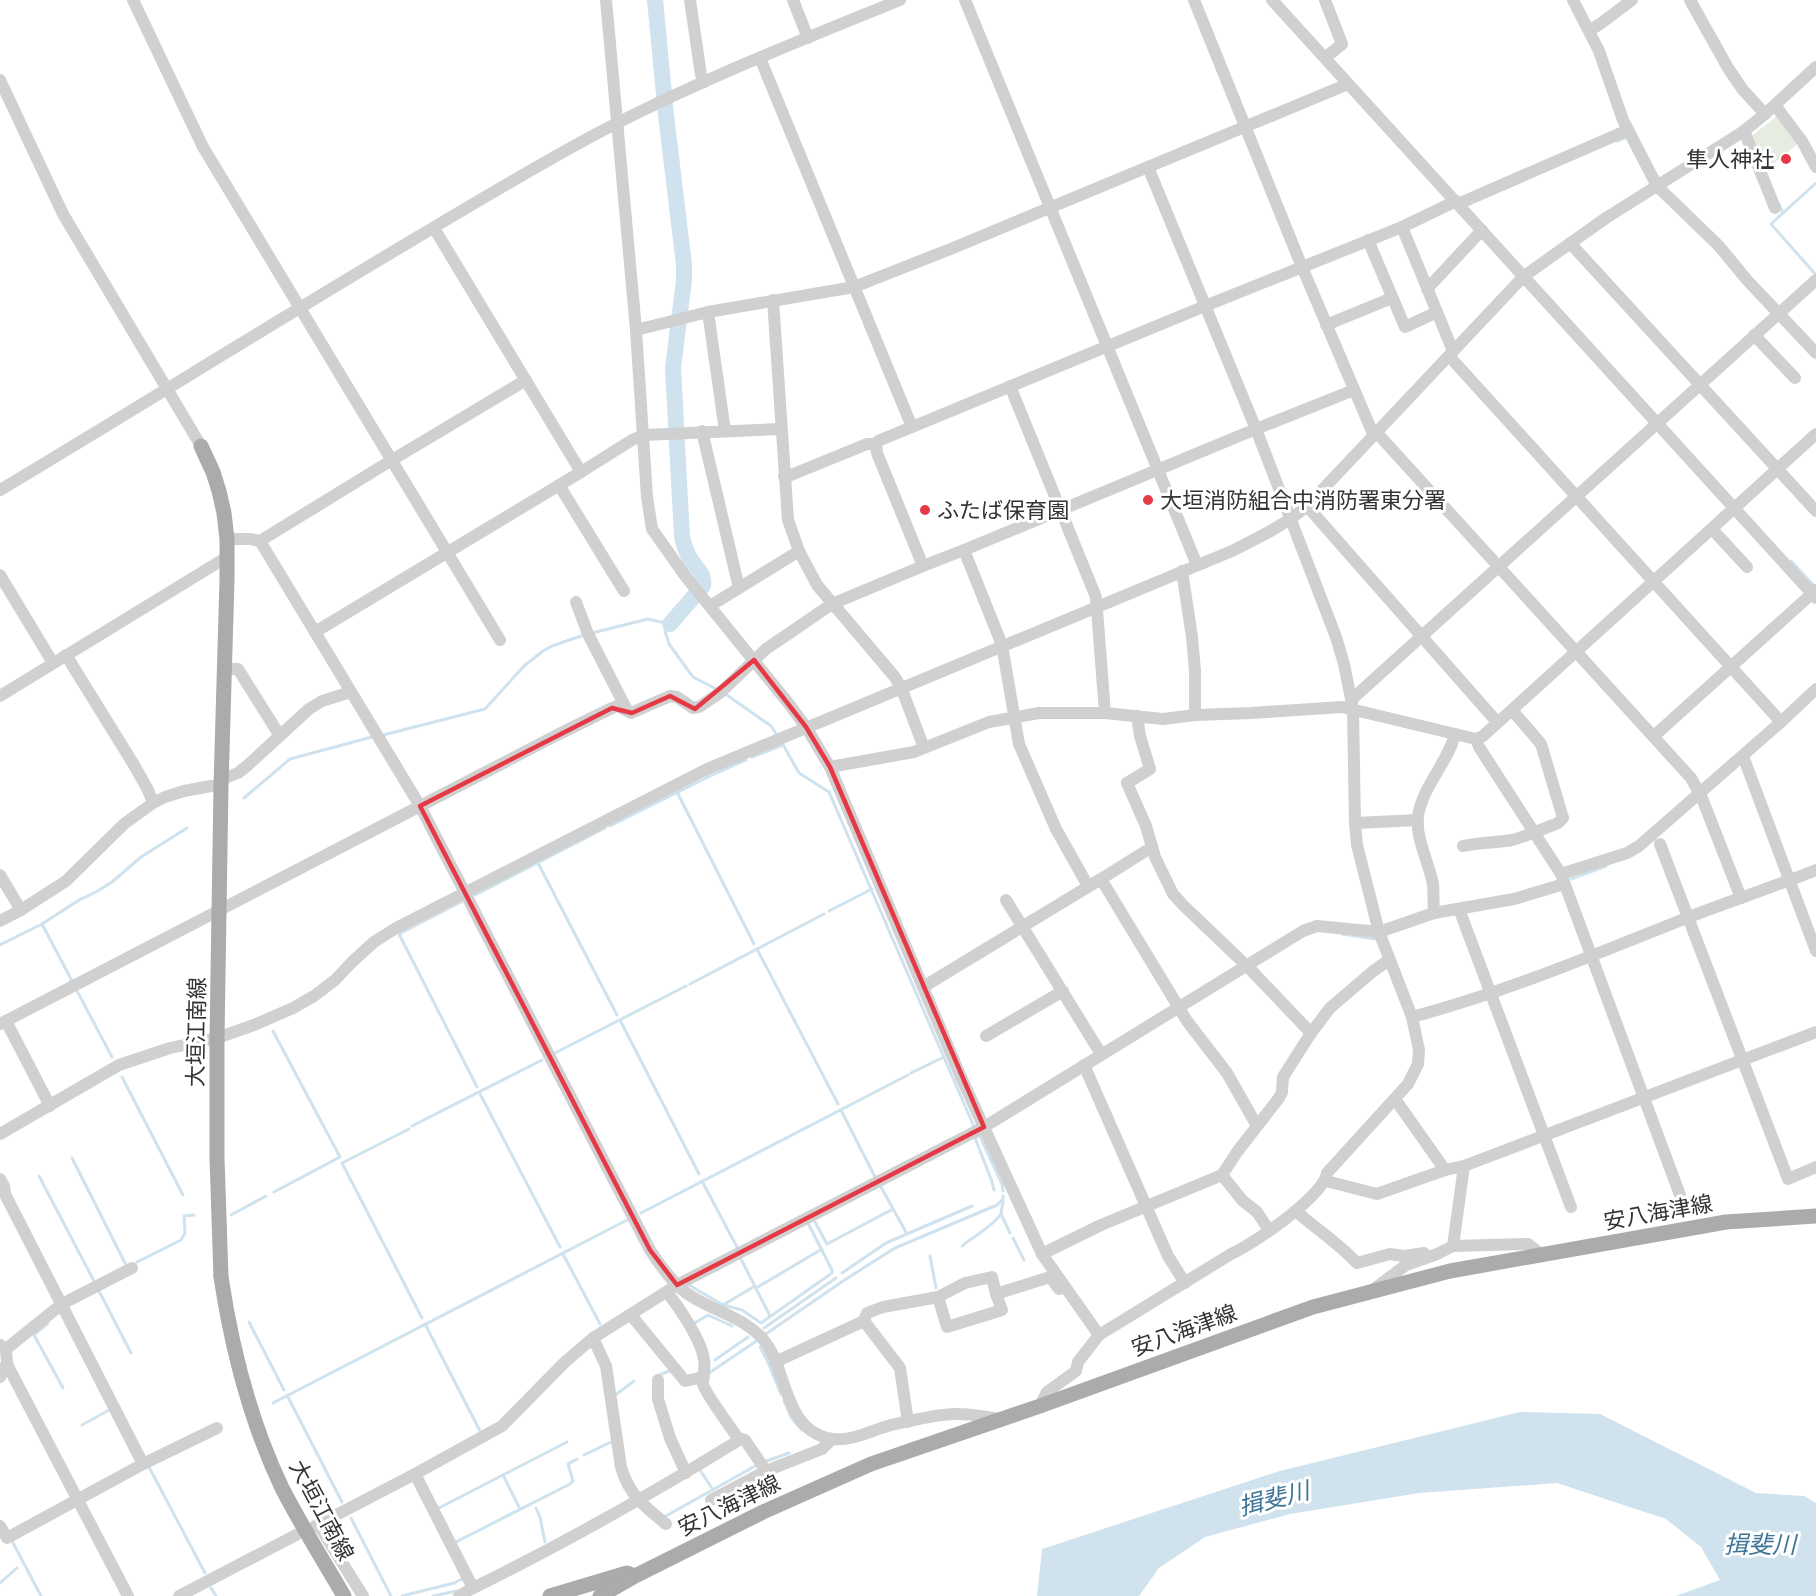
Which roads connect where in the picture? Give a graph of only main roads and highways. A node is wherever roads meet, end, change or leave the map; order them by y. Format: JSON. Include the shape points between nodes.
{"nodes":[{"id":1,"x":201,"y":446,"type":"road end"},
{"id":2,"x":1816,"y":1216,"type":"edge"},
{"id":3,"x":635,"y":1576,"type":"junction"},
{"id":4,"x":344,"y":1596,"type":"edge"},
{"id":5,"x":550,"y":1596,"type":"edge"},
{"id":6,"x":600,"y":1596,"type":"edge"}],
"edges":[{"from":1,"to":4,"type":"main road","name":"大垣江南線","bridge":true,"via":[[219,491],[227,557],[217,1038],[221,1277],[238,1368],[262,1441],[294,1511]]},
{"from":2,"to":3,"type":"main road","name":"安八海津線","via":[[1726,1222],[1450,1271],[1313,1307],[871,1464]]},
{"from":3,"to":5,"type":"main road","via":[[627,1572]]},
{"from":3,"to":6,"type":"main road","name":"安八海津線"}]}
